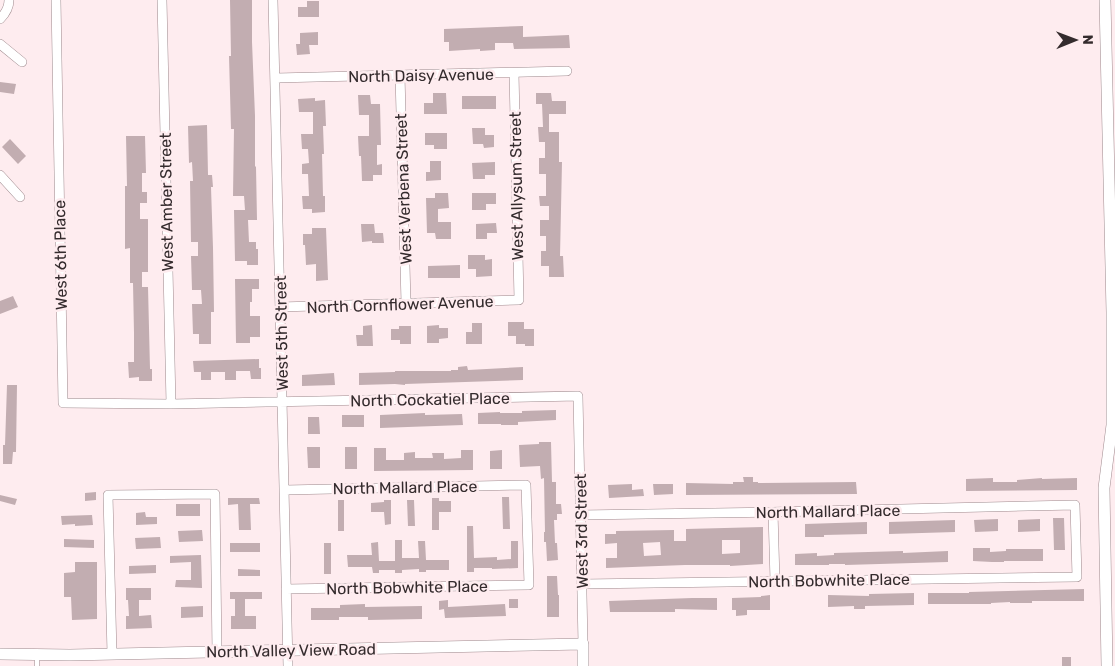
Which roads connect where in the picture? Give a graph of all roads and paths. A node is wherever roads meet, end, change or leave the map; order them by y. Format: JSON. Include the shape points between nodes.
{"nodes":[{"id":1,"x":9,"y":0,"type":"edge"},
{"id":2,"x":56,"y":0,"type":"edge"},
{"id":3,"x":162,"y":0,"type":"edge"},
{"id":4,"x":274,"y":0,"type":"edge"},
{"id":5,"x":1105,"y":0,"type":"edge"},
{"id":6,"x":0,"y":19,"type":"edge"},
{"id":7,"x":0,"y":44,"type":"edge"},
{"id":8,"x":22,"y":62,"type":"dead end"},
{"id":9,"x":567,"y":72,"type":"dead end"},
{"id":10,"x":514,"y":73,"type":"junction"},
{"id":11,"x":400,"y":75,"type":"junction"},
{"id":12,"x":276,"y":78,"type":"junction"},
{"id":13,"x":0,"y":175,"type":"edge"},
{"id":14,"x":20,"y":197,"type":"dead end"},
{"id":15,"x":519,"y":300,"type":"joint"},
{"id":16,"x":406,"y":303,"type":"junction"},
{"id":17,"x":280,"y":307,"type":"junction"},
{"id":18,"x":578,"y":396,"type":"joint"},
{"id":19,"x":282,"y":402,"type":"junction"},
{"id":20,"x":170,"y":404,"type":"junction"},
{"id":21,"x":1112,"y":425,"type":"junction"},
{"id":22,"x":1115,"y":442,"type":"edge"},
{"id":23,"x":1112,"y":454,"type":"edge"},
{"id":24,"x":285,"y":490,"type":"junction"},
{"id":25,"x":773,"y":512,"type":"junction"},
{"id":26,"x":580,"y":515,"type":"junction"},
{"id":27,"x":1077,"y":577,"type":"joint"},
{"id":28,"x":775,"y":581,"type":"junction"},
{"id":29,"x":582,"y":584,"type":"junction"},
{"id":30,"x":529,"y":585,"type":"joint"},
{"id":31,"x":286,"y":590,"type":"junction"},
{"id":32,"x":583,"y":644,"type":"junction"},
{"id":33,"x":288,"y":650,"type":"junction"},
{"id":34,"x":217,"y":652,"type":"junction"},
{"id":35,"x":0,"y":654,"type":"edge"},
{"id":36,"x":112,"y":654,"type":"junction"},
{"id":37,"x":37,"y":660,"type":"edge"},
{"id":38,"x":288,"y":666,"type":"edge"},
{"id":39,"x":583,"y":666,"type":"edge"},
{"id":40,"x":1107,"y":666,"type":"edge"}],
"edges":[{"from":1,"to":6,"type":"street"},
{"from":2,"to":20,"type":"street","name":"West 6th Place","via":[[62,403]]},
{"from":3,"to":20,"type":"street","name":"West Amber Street"},
{"from":4,"to":12,"type":"street","name":"West 5th Street"},
{"from":5,"to":21,"type":"street"},
{"from":7,"to":8,"type":"street"},
{"from":9,"to":10,"type":"street","name":"North Daisy Avenue"},
{"from":10,"to":11,"type":"street","name":"North Daisy Avenue"},
{"from":10,"to":15,"type":"street","name":"West Allysum Street"},
{"from":11,"to":12,"type":"street","name":"North Daisy Avenue"},
{"from":11,"to":16,"type":"street","name":"West Verbena Street"},
{"from":12,"to":17,"type":"street","name":"West 5th Street"},
{"from":13,"to":14,"type":"street"},
{"from":15,"to":16,"type":"street","name":"North Cornflower Avenue"},
{"from":16,"to":17,"type":"street","name":"North Cornflower Avenue"},
{"from":17,"to":19,"type":"street","name":"West 5th Street"},
{"from":18,"to":19,"type":"street","name":"North Cockatiel Place"},
{"from":18,"to":26,"type":"street","name":"West 3rd Street"},
{"from":19,"to":20,"type":"street","name":"North Cockatiel Place"},
{"from":19,"to":24,"type":"street","name":"West 5th Street"},
{"from":21,"to":22,"type":"street"},
{"from":21,"to":23,"type":"street"},
{"from":23,"to":40,"type":"street","via":[[1104,488]]},
{"from":24,"to":30,"type":"street","name":"North Mallard Place","via":[[526,485]]},
{"from":24,"to":31,"type":"street","name":"West 5th Street"},
{"from":25,"to":26,"type":"street","name":"North Mallard Place"},
{"from":25,"to":27,"type":"street","name":"North Mallard Place","via":[[1075,505]]},
{"from":25,"to":28,"type":"street"},
{"from":26,"to":29,"type":"street","name":"West 3rd Street"},
{"from":27,"to":28,"type":"street","name":"North Bobwhite Place"},
{"from":28,"to":29,"type":"street","name":"North Bobwhite Place"},
{"from":29,"to":32,"type":"street","name":"West 3rd Street"},
{"from":30,"to":31,"type":"street","name":"North Bobwhite Place"},
{"from":31,"to":33,"type":"street","name":"West 5th Street"},
{"from":32,"to":33,"type":"street","name":"North Valley View Road"},
{"from":32,"to":39,"type":"street","name":"West 3rd Street"},
{"from":33,"to":34,"type":"street","name":"North Valley View Road"},
{"from":33,"to":38,"type":"street","name":"West 5th Street"},
{"from":34,"to":36,"type":"street","name":"North Valley View Road"},
{"from":34,"to":36,"type":"street","via":[[215,494],[108,496]]},
{"from":35,"to":37,"type":"street","name":"North Valley View Road"},
{"from":36,"to":37,"type":"street","name":"North Valley View Road"}]}
